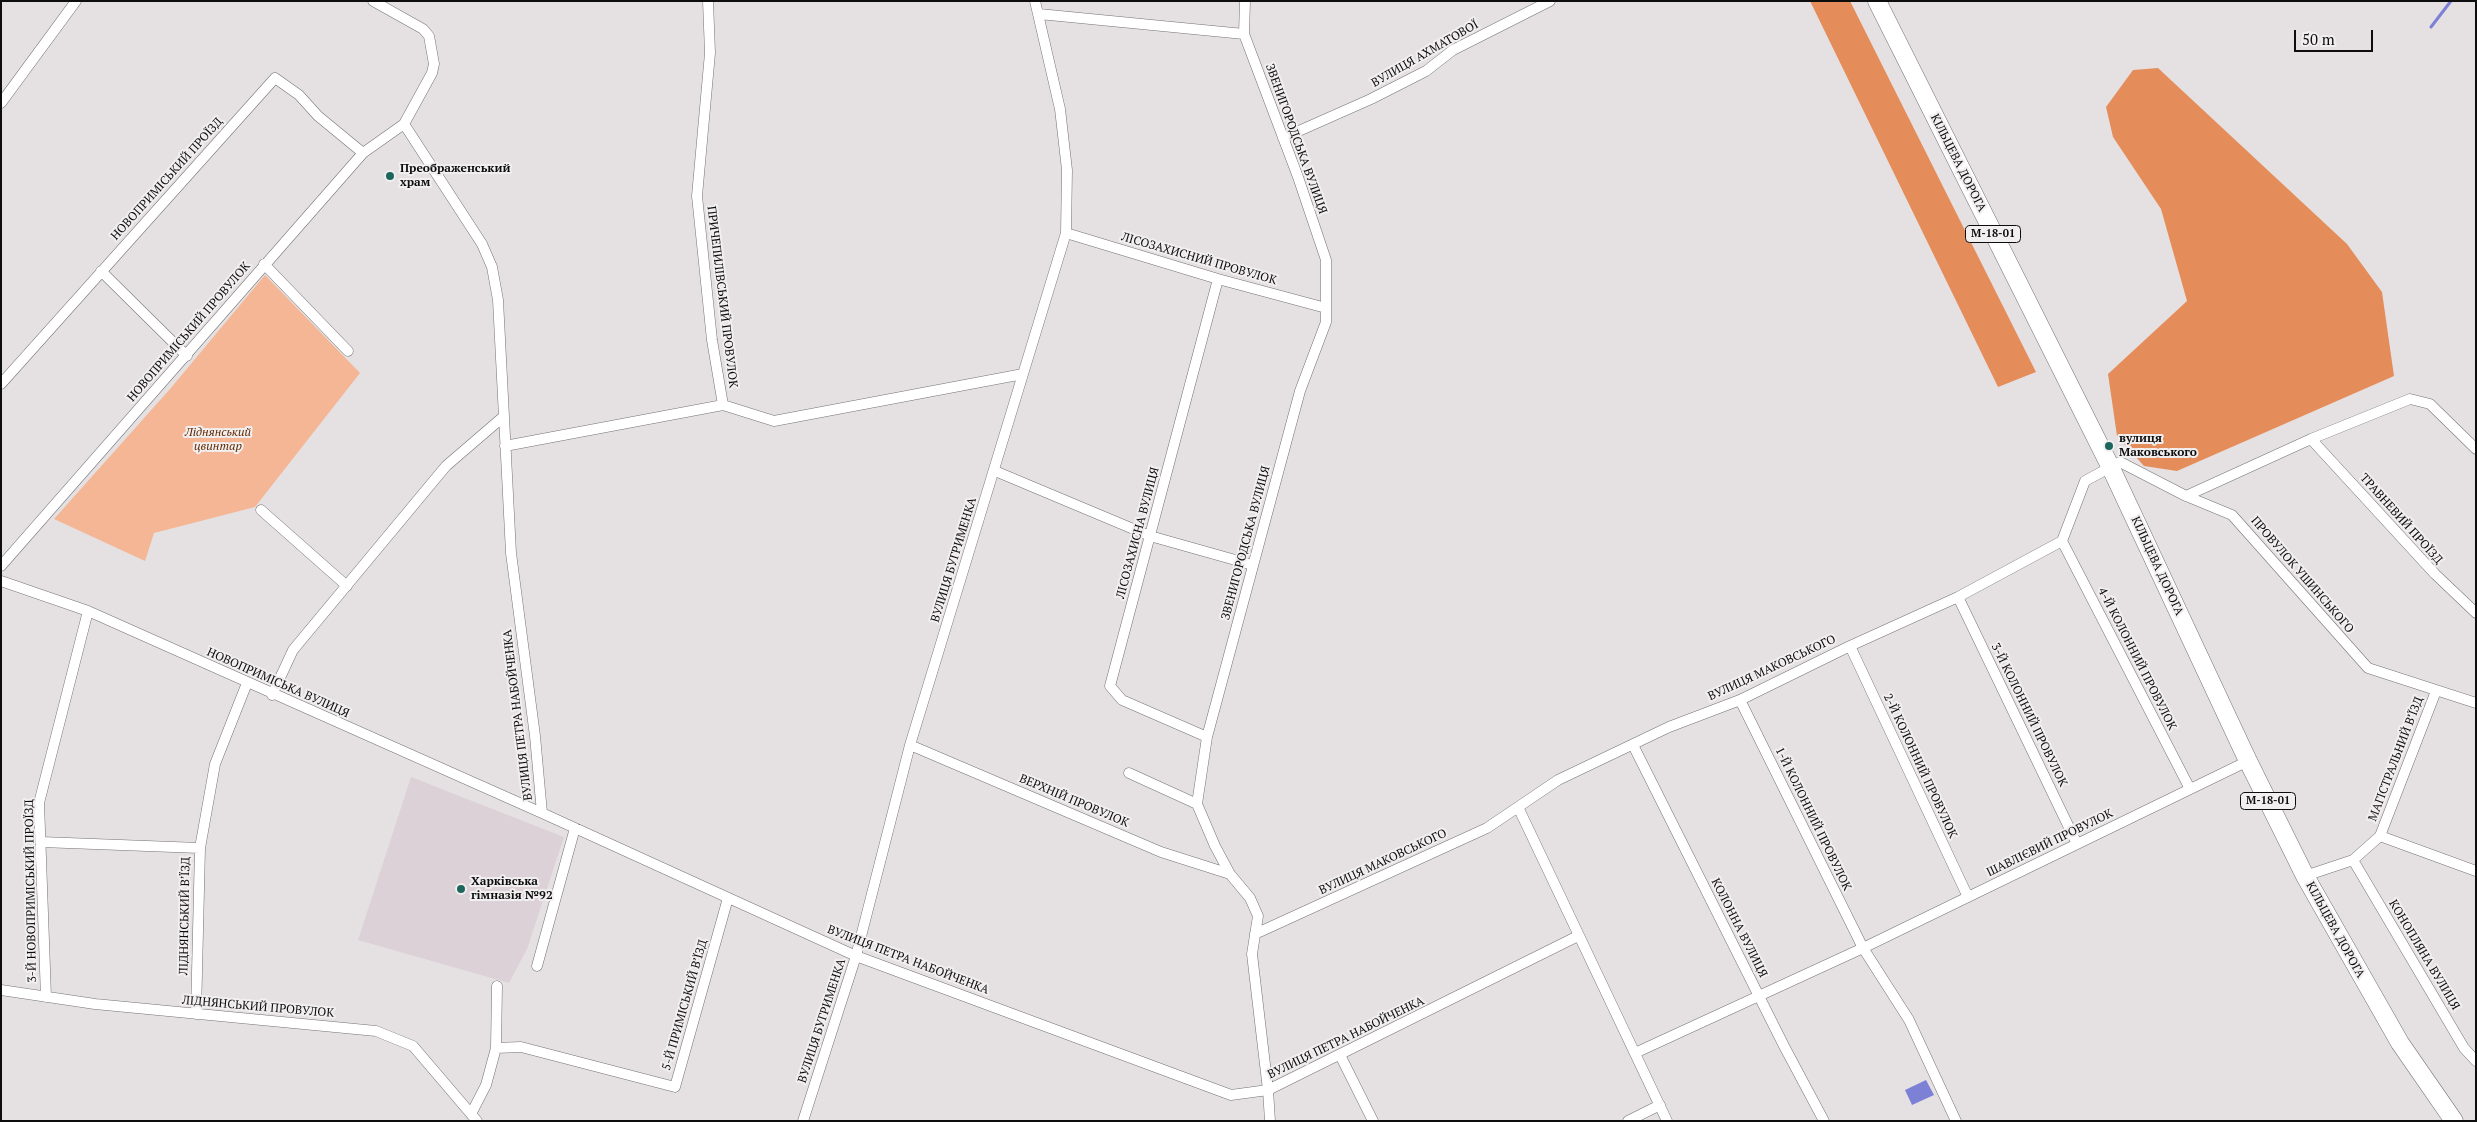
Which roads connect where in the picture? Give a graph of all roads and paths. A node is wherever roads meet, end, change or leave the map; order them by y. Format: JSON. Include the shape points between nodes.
{"nodes":[{"id":1,"x":76,"y":1,"type":"edge"},
{"id":2,"x":374,"y":1,"type":"edge"},
{"id":3,"x":708,"y":1,"type":"edge"},
{"id":4,"x":1035,"y":1,"type":"edge"},
{"id":5,"x":1245,"y":1,"type":"edge"},
{"id":6,"x":1550,"y":1,"type":"edge"},
{"id":7,"x":1877,"y":1,"type":"edge"},
{"id":8,"x":1039,"y":14,"type":"junction"},
{"id":9,"x":1244,"y":34,"type":"junction"},
{"id":10,"x":1,"y":104,"type":"edge"},
{"id":11,"x":404,"y":124,"type":"junction"},
{"id":12,"x":1283,"y":138,"type":"junction"},
{"id":13,"x":363,"y":153,"type":"junction"},
{"id":14,"x":1066,"y":233,"type":"junction"},
{"id":15,"x":264,"y":264,"type":"junction"},
{"id":16,"x":101,"y":271,"type":"junction"},
{"id":17,"x":1218,"y":279,"type":"junction"},
{"id":18,"x":1326,"y":308,"type":"junction"},
{"id":19,"x":348,"y":350,"type":"dead end"},
{"id":20,"x":187,"y":356,"type":"junction"},
{"id":21,"x":1022,"y":374,"type":"junction"},
{"id":22,"x":1,"y":384,"type":"edge"},
{"id":23,"x":723,"y":405,"type":"junction"},
{"id":24,"x":503,"y":417,"type":"junction"},
{"id":25,"x":2312,"y":439,"type":"junction"},
{"id":26,"x":505,"y":446,"type":"junction"},
{"id":27,"x":2476,"y":449,"type":"edge"},
{"id":28,"x":2110,"y":466,"type":"junction"},
{"id":29,"x":994,"y":471,"type":"junction"},
{"id":30,"x":2186,"y":496,"type":"junction"},
{"id":31,"x":261,"y":510,"type":"dead end"},
{"id":32,"x":1150,"y":536,"type":"junction"},
{"id":33,"x":2062,"y":541,"type":"junction"},
{"id":34,"x":1253,"y":565,"type":"junction"},
{"id":35,"x":1,"y":566,"type":"edge"},
{"id":36,"x":1,"y":581,"type":"edge"},
{"id":37,"x":346,"y":586,"type":"junction"},
{"id":38,"x":1958,"y":598,"type":"junction"},
{"id":39,"x":88,"y":611,"type":"junction"},
{"id":40,"x":2476,"y":613,"type":"edge"},
{"id":41,"x":1850,"y":646,"type":"junction"},
{"id":42,"x":246,"y":683,"type":"junction"},
{"id":43,"x":2436,"y":690,"type":"junction"},
{"id":44,"x":272,"y":695,"type":"junction"},
{"id":45,"x":1740,"y":700,"type":"junction"},
{"id":46,"x":2476,"y":703,"type":"edge"},
{"id":47,"x":1207,"y":737,"type":"junction"},
{"id":48,"x":910,"y":745,"type":"junction"},
{"id":49,"x":1633,"y":745,"type":"junction"},
{"id":50,"x":2248,"y":761,"type":"junction"},
{"id":51,"x":1129,"y":773,"type":"dead end"},
{"id":52,"x":2190,"y":789,"type":"junction"},
{"id":53,"x":1197,"y":804,"type":"junction"},
{"id":54,"x":1518,"y":807,"type":"junction"},
{"id":55,"x":542,"y":813,"type":"junction"},
{"id":56,"x":575,"y":828,"type":"junction"},
{"id":57,"x":2380,"y":836,"type":"junction"},
{"id":58,"x":41,"y":842,"type":"junction"},
{"id":59,"x":2077,"y":844,"type":"junction"},
{"id":60,"x":200,"y":848,"type":"junction"},
{"id":61,"x":2353,"y":860,"type":"junction"},
{"id":62,"x":2476,"y":872,"type":"edge"},
{"id":63,"x":1230,"y":874,"type":"junction"},
{"id":64,"x":2305,"y":876,"type":"junction"},
{"id":65,"x":1968,"y":897,"type":"junction"},
{"id":66,"x":728,"y":898,"type":"junction"},
{"id":67,"x":1255,"y":934,"type":"junction"},
{"id":68,"x":1578,"y":936,"type":"junction"},
{"id":69,"x":1863,"y":948,"type":"junction"},
{"id":70,"x":856,"y":956,"type":"junction"},
{"id":71,"x":537,"y":966,"type":"dead end"},
{"id":72,"x":497,"y":986,"type":"dead end"},
{"id":73,"x":1,"y":990,"type":"edge"},
{"id":74,"x":1759,"y":996,"type":"junction"},
{"id":75,"x":46,"y":997,"type":"junction"},
{"id":76,"x":196,"y":1014,"type":"junction"},
{"id":77,"x":496,"y":1048,"type":"junction"},
{"id":78,"x":1635,"y":1053,"type":"junction"},
{"id":79,"x":1340,"y":1055,"type":"junction"},
{"id":80,"x":2476,"y":1061,"type":"edge"},
{"id":81,"x":1268,"y":1090,"type":"junction"},
{"id":82,"x":1660,"y":1105,"type":"junction"},
{"id":83,"x":474,"y":1117,"type":"edge"},
{"id":84,"x":803,"y":1121,"type":"edge"},
{"id":85,"x":1270,"y":1121,"type":"edge"},
{"id":86,"x":1374,"y":1121,"type":"edge"},
{"id":87,"x":1628,"y":1121,"type":"edge"},
{"id":88,"x":1667,"y":1121,"type":"edge"},
{"id":89,"x":1824,"y":1121,"type":"edge"},
{"id":90,"x":1956,"y":1121,"type":"edge"},
{"id":91,"x":2454,"y":1121,"type":"edge"}],
"edges":[{"from":1,"to":10,"type":"street"},
{"from":2,"to":11,"type":"street","via":[[429,36],[434,64],[432,73]]},
{"from":3,"to":23,"type":"street","name":"ПРИЧЕПИЛІВСЬКИЙ ПРОВУЛОК","via":[[710,53],[697,196],[712,340]]},
{"from":4,"to":8,"type":"street","name":"ВУЛИЦЯ БУГРИМЕНКА"},
{"from":5,"to":9,"type":"street","name":"ЗВЕНИГОРОДСЬКА ВУЛИЦЯ"},
{"from":6,"to":12,"type":"street","name":"ВУЛИЦЯ АХМАТОВОЇ","via":[[1453,50],[1426,71]]},
{"from":7,"to":28,"type":"highway","name":"КІЛЬЦЕВА ДОРОГА","number":"М-18-01"},
{"from":8,"to":9,"type":"street"},
{"from":8,"to":14,"type":"street","name":"ВУЛИЦЯ БУГРИМЕНКА","via":[[1061,118],[1067,170]]},
{"from":9,"to":12,"type":"street","name":"ЗВЕНИГОРОДСЬКА ВУЛИЦЯ"},
{"from":11,"to":13,"type":"street","name":"НОВОПРИМІСЬКИЙ ПРОВУЛОК"},
{"from":11,"to":24,"type":"street","name":"ВУЛИЦЯ ПЕТРА НАБОЙЧЕНКА","via":[[482,244],[492,267],[498,300]]},
{"from":12,"to":18,"type":"street","name":"ЗВЕНИГОРОДСЬКА ВУЛИЦЯ","via":[[1326,260]]},
{"from":13,"to":15,"type":"street","name":"НОВОПРИМІСЬКИЙ ПРОВУЛОК"},
{"from":13,"to":16,"type":"street","name":"НОВОПРИМІСЬКИЙ ПРОЇЗД","via":[[318,116],[299,95],[275,78]]},
{"from":14,"to":17,"type":"street","name":"ЛІСОЗАХИСНИЙ ПРОВУЛОК"},
{"from":14,"to":21,"type":"street","name":"ВУЛИЦЯ БУГРИМЕНКА"},
{"from":15,"to":19,"type":"street"},
{"from":15,"to":20,"type":"street","name":"НОВОПРИМІСЬКИЙ ПРОВУЛОК"},
{"from":16,"to":20,"type":"street"},
{"from":16,"to":22,"type":"street","name":"НОВОПРИМІСЬКИЙ ПРОЇЗД"},
{"from":17,"to":18,"type":"street","name":"ЛІСОЗАХИСНИЙ ПРОВУЛОК"},
{"from":17,"to":32,"type":"street","name":"ЛІСОЗАХИСНА ВУЛИЦЯ"},
{"from":18,"to":34,"type":"street","name":"ЗВЕНИГОРОДСЬКА ВУЛИЦЯ","via":[[1326,322],[1300,391]]},
{"from":20,"to":35,"type":"street","name":"НОВОПРИМІСЬКИЙ ПРОВУЛОК"},
{"from":21,"to":23,"type":"street","via":[[774,421]]},
{"from":21,"to":29,"type":"street","name":"ВУЛИЦЯ БУГРИМЕНКА"},
{"from":23,"to":26,"type":"street","name":"ПРИЧЕПИЛІВСЬКИЙ ПРОВУЛОК"},
{"from":24,"to":26,"type":"street","name":"ВУЛИЦЯ ПЕТРА НАБОЙЧЕНКА"},
{"from":24,"to":37,"type":"street","via":[[446,466]]},
{"from":25,"to":27,"type":"street","via":[[2410,399],[2430,404]]},
{"from":25,"to":30,"type":"street"},
{"from":25,"to":40,"type":"street","name":"ТРАВНЕВИЙ ПРОЇЗД","via":[[2435,574]]},
{"from":26,"to":55,"type":"street","name":"ВУЛИЦЯ ПЕТРА НАБОЙЧЕНКА","via":[[511,553]]},
{"from":28,"to":30,"type":"street","name":"ПРОВУЛОК УШИНСЬКОГО","via":[[2120,462]]},
{"from":28,"to":33,"type":"street","via":[[2085,481]]},
{"from":28,"to":50,"type":"highway","name":"КІЛЬЦЕВА ДОРОГА","number":"М-18-01"},
{"from":29,"to":32,"type":"street"},
{"from":29,"to":48,"type":"street","name":"ВУЛИЦЯ БУГРИМЕНКА"},
{"from":30,"to":43,"type":"street","name":"ПРОВУЛОК УШИНСЬКОГО","via":[[2232,515],[2368,668]]},
{"from":31,"to":37,"type":"street"},
{"from":32,"to":34,"type":"street"},
{"from":32,"to":47,"type":"street","name":"ЛІСОЗАХИСНА ВУЛИЦЯ","via":[[1110,686],[1122,700]]},
{"from":33,"to":38,"type":"street","name":"ВУЛИЦЯ МАКОВСЬКОГО"},
{"from":33,"to":52,"type":"street","name":"4-Й КОЛОННИЙ ПРОВУЛОК"},
{"from":34,"to":47,"type":"street","name":"ЗВЕНИГОРОДСЬКА ВУЛИЦЯ"},
{"from":36,"to":39,"type":"street","name":"НОВОПРИМІСЬКА ВУЛИЦЯ"},
{"from":37,"to":44,"type":"street","via":[[293,650]]},
{"from":38,"to":41,"type":"street","name":"ВУЛИЦЯ МАКОВСЬКОГО"},
{"from":38,"to":59,"type":"street","name":"3-Й КОЛОННИЙ ПРОВУЛОК"},
{"from":39,"to":42,"type":"street","name":"НОВОПРИМІСЬКА ВУЛИЦЯ"},
{"from":39,"to":58,"type":"street","name":"3-Й НОВОПРИМІСЬКИЙ ПРОЇЗД","via":[[39,803]]},
{"from":41,"to":45,"type":"street","name":"ВУЛИЦЯ МАКОВСЬКОГО"},
{"from":41,"to":65,"type":"street","name":"2-Й КОЛОННИЙ ПРОВУЛОК"},
{"from":42,"to":44,"type":"street","name":"НОВОПРИМІСЬКА ВУЛИЦЯ"},
{"from":42,"to":60,"type":"street","name":"ЛІДНЯНСЬКИЙ В’ЇЗД","via":[[215,764]]},
{"from":43,"to":46,"type":"street","name":"ПРОВУЛОК УШИНСЬКОГО"},
{"from":43,"to":57,"type":"street","name":"МАГІСТРАЛЬНИЙ В’ЇЗД"},
{"from":44,"to":55,"type":"street","name":"НОВОПРИМІСЬКА ВУЛИЦЯ"},
{"from":45,"to":49,"type":"street","name":"ВУЛИЦЯ МАКОВСЬКОГО","via":[[1669,727]]},
{"from":45,"to":69,"type":"street","name":"1-Й КОЛОННИЙ ПРОВУЛОК"},
{"from":47,"to":53,"type":"street","name":"ЗВЕНИГОРОДСЬКА ВУЛИЦЯ"},
{"from":48,"to":63,"type":"street","name":"ВЕРХНІЙ ПРОВУЛОК","via":[[1161,852]]},
{"from":48,"to":70,"type":"street","name":"ВУЛИЦЯ БУГРИМЕНКА"},
{"from":49,"to":54,"type":"street","name":"ВУЛИЦЯ МАКОВСЬКОГО","via":[[1558,780]]},
{"from":49,"to":74,"type":"street","name":"КОЛОННА ВУЛИЦЯ"},
{"from":50,"to":52,"type":"street","name":"ШАВЛІЄВИЙ ПРОВУЛОК"},
{"from":50,"to":64,"type":"highway","name":"КІЛЬЦЕВА ДОРОГА","number":"М-18-01"},
{"from":51,"to":53,"type":"street"},
{"from":52,"to":59,"type":"street","name":"ШАВЛІЄВИЙ ПРОВУЛОК"},
{"from":53,"to":63,"type":"street"},
{"from":54,"to":67,"type":"street","name":"ВУЛИЦЯ МАКОВСЬКОГО","via":[[1487,828]]},
{"from":54,"to":68,"type":"street"},
{"from":55,"to":56,"type":"street","name":"ВУЛИЦЯ ПЕТРА НАБОЙЧЕНКА"},
{"from":56,"to":66,"type":"street","name":"ВУЛИЦЯ ПЕТРА НАБОЙЧЕНКА"},
{"from":56,"to":71,"type":"street"},
{"from":57,"to":61,"type":"street"},
{"from":57,"to":62,"type":"street"},
{"from":58,"to":60,"type":"street","name":"ЛІДНЯНСЬКИЙ В’ЇЗД"},
{"from":58,"to":75,"type":"street","name":"3-Й НОВОПРИМІСЬКИЙ ПРОЇЗД"},
{"from":59,"to":65,"type":"street","name":"ШАВЛІЄВИЙ ПРОВУЛОК"},
{"from":60,"to":76,"type":"street","name":"ЛІДНЯНСЬКИЙ В’ЇЗД"},
{"from":61,"to":64,"type":"street"},
{"from":61,"to":80,"type":"street","name":"КОНОПЛЯНА ВУЛИЦЯ","via":[[2464,1048]]},
{"from":63,"to":67,"type":"street","via":[[1250,898],[1258,916]]},
{"from":64,"to":91,"type":"highway","name":"КІЛЬЦЕВА ДОРОГА","number":"М-18-01","via":[[2400,1043]]},
{"from":65,"to":69,"type":"street","name":"ШАВЛІЄВИЙ ПРОВУЛОК"},
{"from":66,"to":70,"type":"street","name":"ВУЛИЦЯ ПЕТРА НАБОЙЧЕНКА"},
{"from":66,"to":77,"type":"street","name":"5-Й ПРИМІСЬКИЙ В’ЇЗД","via":[[675,1087],[521,1047]]},
{"from":67,"to":81,"type":"street","via":[[1252,954]]},
{"from":68,"to":78,"type":"street"},
{"from":68,"to":79,"type":"street","name":"ВУЛИЦЯ ПЕТРА НАБОЙЧЕНКА"},
{"from":69,"to":74,"type":"street","name":"ШАВЛІЄВИЙ ПРОВУЛОК"},
{"from":69,"to":90,"type":"street","via":[[1909,1020]]},
{"from":70,"to":81,"type":"street","name":"ВУЛИЦЯ ПЕТРА НАБОЙЧЕНКА","via":[[1231,1095]]},
{"from":70,"to":84,"type":"street","name":"ВУЛИЦЯ БУГРИМЕНКА"},
{"from":72,"to":77,"type":"street"},
{"from":73,"to":75,"type":"street","name":"ЛІДНЯНСЬКИЙ ПРОВУЛОК"},
{"from":74,"to":78,"type":"street","name":"ШАВЛІЄВИЙ ПРОВУЛОК"},
{"from":74,"to":89,"type":"street","name":"КОЛОННА ВУЛИЦЯ"},
{"from":75,"to":76,"type":"street","name":"ЛІДНЯНСЬКИЙ ПРОВУЛОК"},
{"from":76,"to":83,"type":"street","name":"ЛІДНЯНСЬКИЙ ПРОВУЛОК","via":[[376,1031],[414,1046]]},
{"from":77,"to":83,"type":"street"},
{"from":78,"to":82,"type":"street"},
{"from":79,"to":81,"type":"street","name":"ВУЛИЦЯ ПЕТРА НАБОЙЧЕНКА"},
{"from":79,"to":86,"type":"street"},
{"from":81,"to":85,"type":"street"},
{"from":82,"to":87,"type":"street"},
{"from":82,"to":88,"type":"street"}]}
